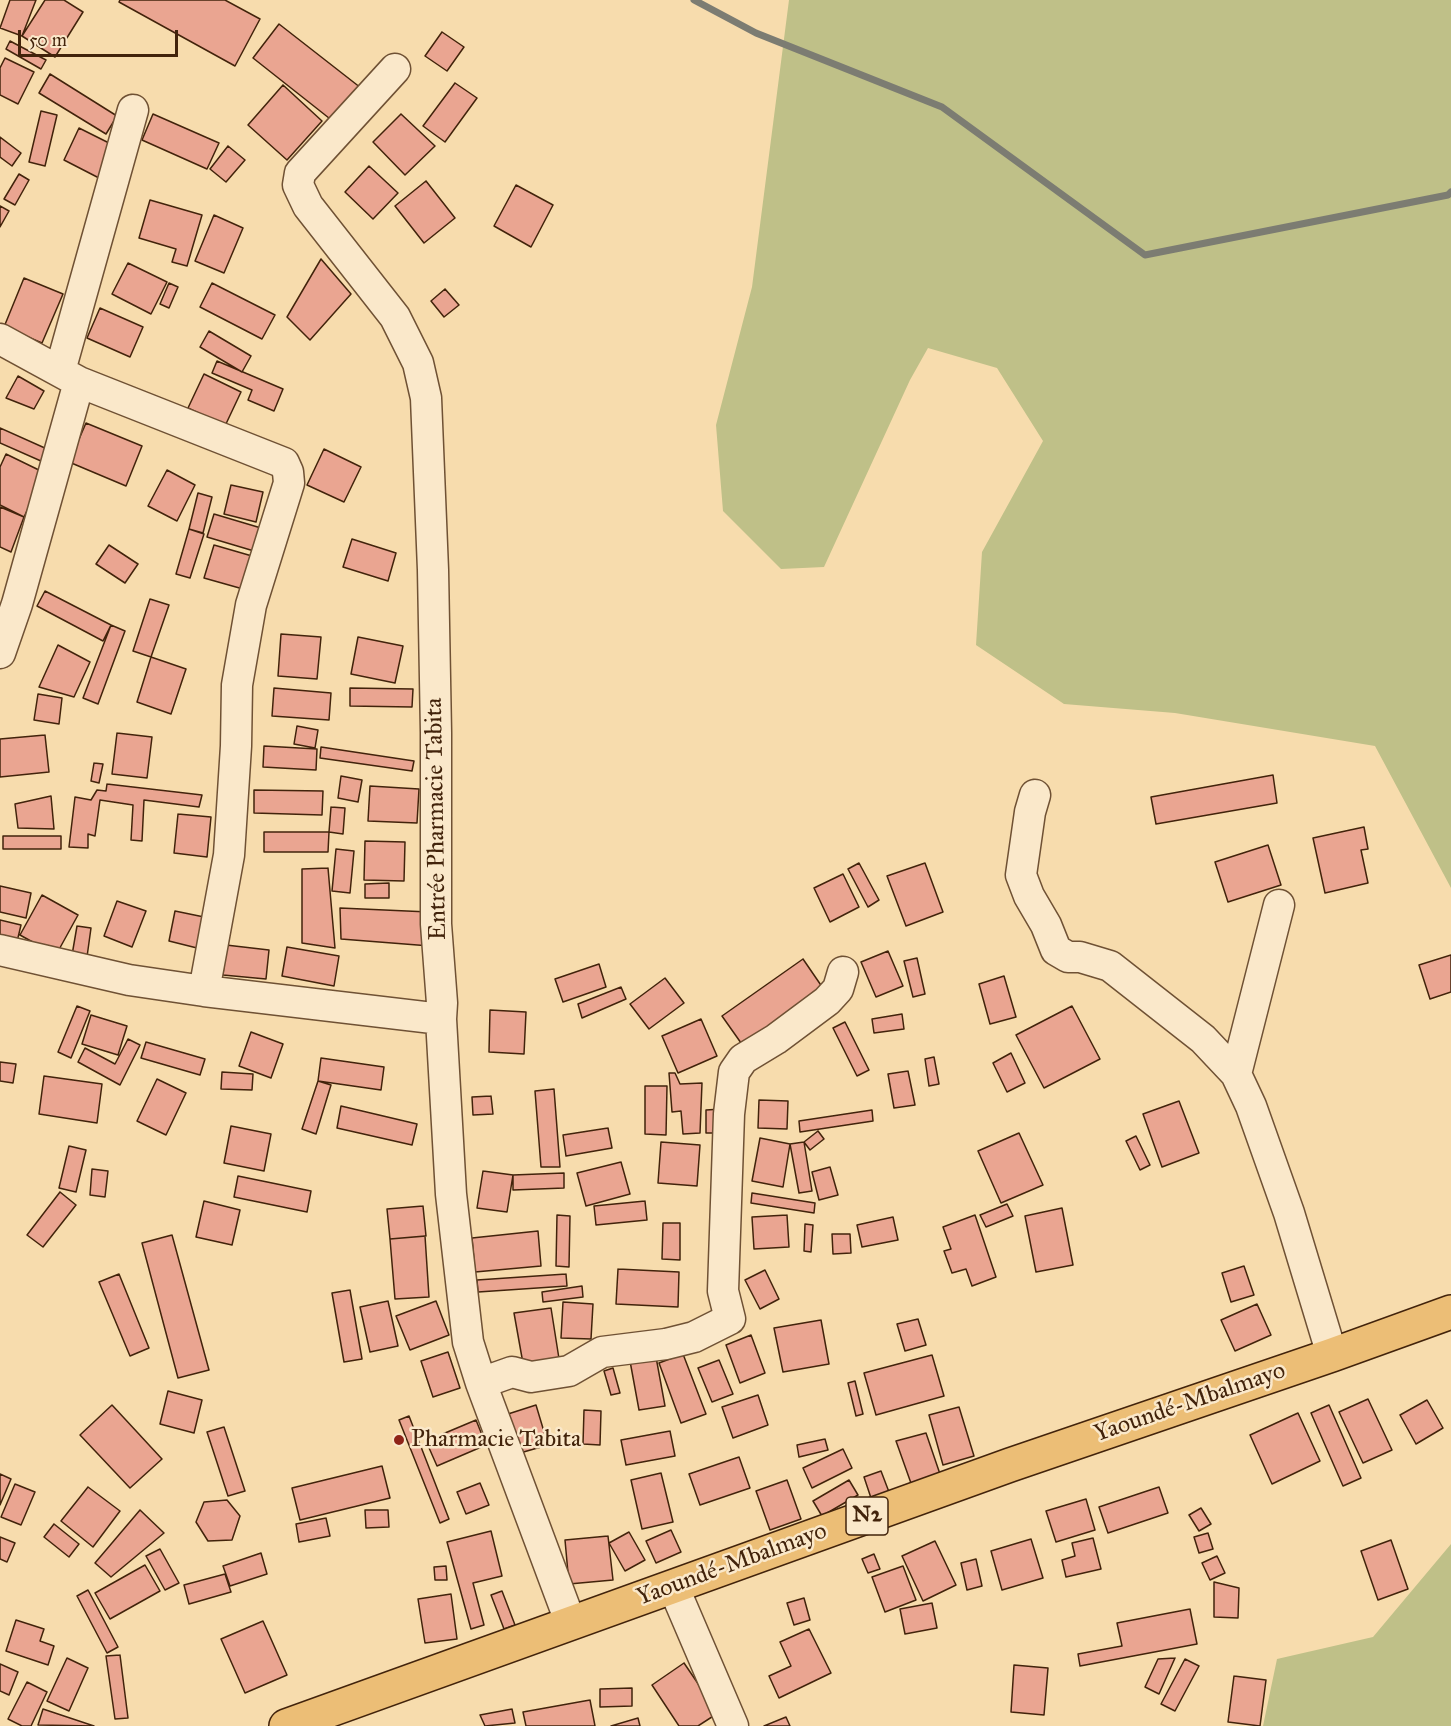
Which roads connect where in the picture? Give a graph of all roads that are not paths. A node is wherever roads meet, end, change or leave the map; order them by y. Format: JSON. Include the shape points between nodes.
{"nodes":[{"id":1,"x":395,"y":69,"type":"dead end"},
{"id":2,"x":133,"y":110,"type":"dead end"},
{"id":3,"x":0,"y":339,"type":"edge"},
{"id":4,"x":70,"y":377,"type":"junction"},
{"id":5,"x":0,"y":653,"type":"edge"},
{"id":6,"x":1035,"y":795,"type":"dead end"},
{"id":7,"x":1280,"y":905,"type":"dead end"},
{"id":8,"x":0,"y":951,"type":"edge"},
{"id":9,"x":843,"y":972,"type":"dead end"},
{"id":10,"x":204,"y":991,"type":"junction"},
{"id":11,"x":441,"y":1019,"type":"junction"},
{"id":12,"x":1236,"y":1074,"type":"junction"},
{"id":13,"x":1451,"y":1312,"type":"edge"},
{"id":14,"x":1332,"y":1355,"type":"junction"},
{"id":15,"x":481,"y":1383,"type":"junction"},
{"id":16,"x":673,"y":1586,"type":"junction"},
{"id":17,"x":571,"y":1624,"type":"junction"},
{"id":18,"x":296,"y":1724,"type":"edge"},
{"id":19,"x":733,"y":1726,"type":"edge"}],
"edges":[{"from":1,"to":11,"type":"street","name":"Entrée Pharmacie Tabita","via":[[300,173],[298,185],[308,206],[395,317],[418,363],[426,398],[434,582],[436,924]]},
{"from":2,"to":4,"type":"street"},
{"from":3,"to":4,"type":"street"},
{"from":4,"to":5,"type":"street","via":[[17,604]]},
{"from":4,"to":10,"type":"street","via":[[284,463],[288,472],[289,483],[251,605],[237,685],[229,855]]},
{"from":6,"to":12,"type":"street","via":[[1021,875],[1056,950],[1068,957],[1110,966],[1203,1039]]},
{"from":7,"to":12,"type":"street"},
{"from":8,"to":10,"type":"street","via":[[129,980]]},
{"from":9,"to":15,"type":"street","via":[[838,989],[827,1001],[743,1059],[734,1072],[723,1291],[730,1319],[694,1337],[602,1352],[569,1371],[531,1377],[512,1372]]},
{"from":10,"to":11,"type":"street"},
{"from":11,"to":15,"type":"street","name":"Entrée Pharmacie Tabita","via":[[452,1206],[468,1342]]},
{"from":12,"to":14,"type":"street","via":[[1289,1213]]},
{"from":13,"to":14,"type":"highway","name":"Yaoundé-Mbalmayo","number":"N2"},
{"from":14,"to":16,"type":"highway","name":"Yaoundé-Mbalmayo","number":"N2"},
{"from":15,"to":17,"type":"street","name":"Entrée Pharmacie Tabita"},
{"from":16,"to":17,"type":"highway","name":"Yaoundé-Mbalmayo","number":"N2"},
{"from":16,"to":19,"type":"street"},
{"from":17,"to":18,"type":"highway","name":"Yaoundé-Mbalmayo","number":"N2"}]}
